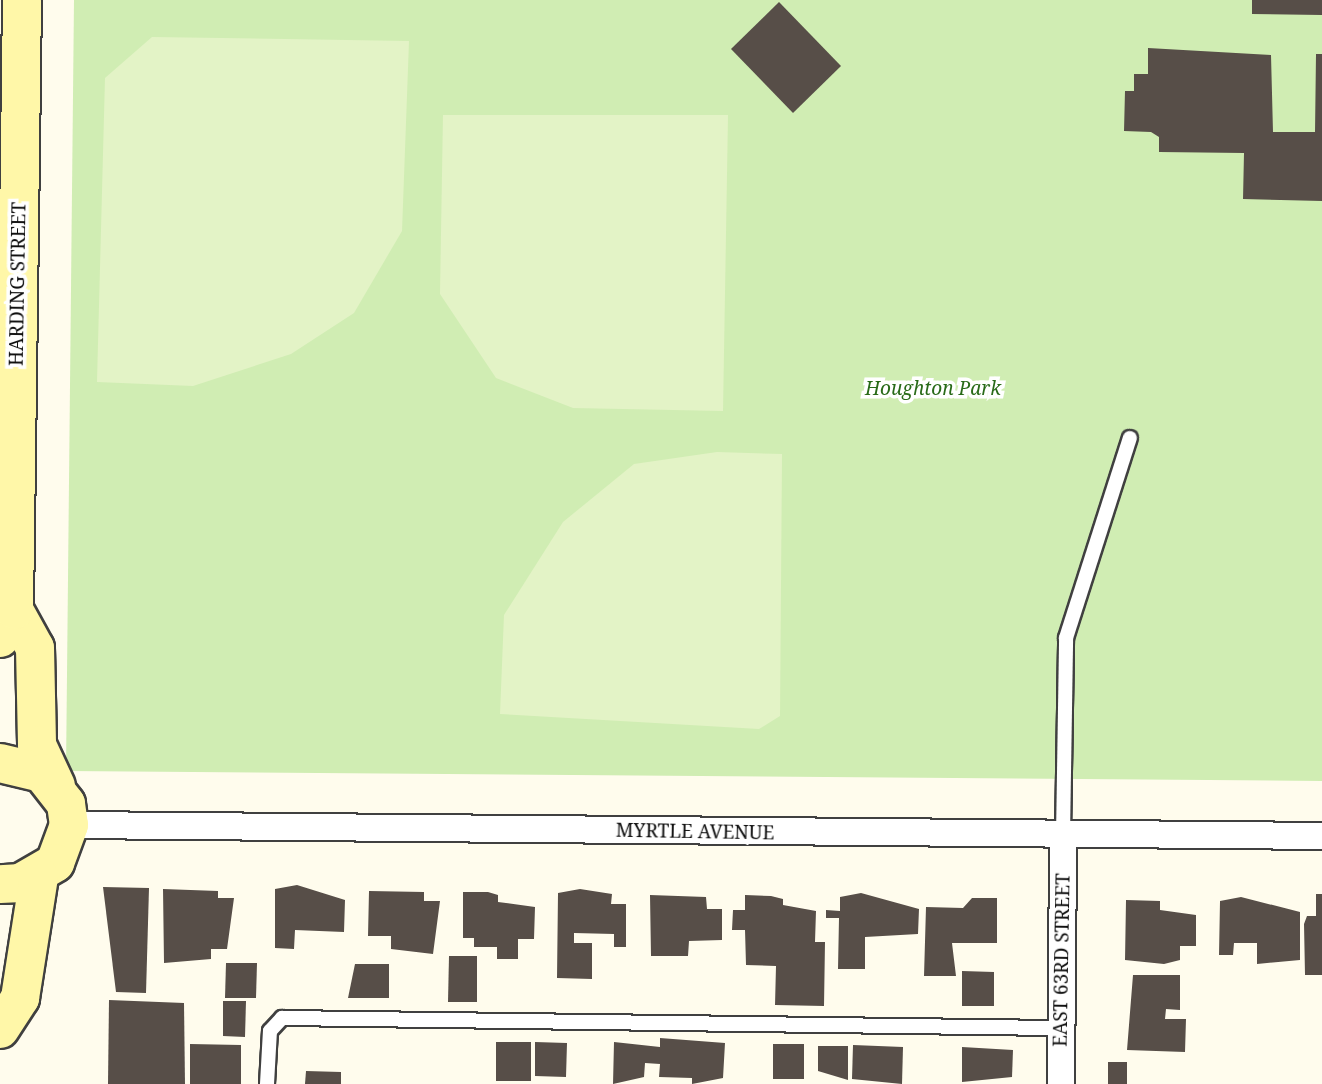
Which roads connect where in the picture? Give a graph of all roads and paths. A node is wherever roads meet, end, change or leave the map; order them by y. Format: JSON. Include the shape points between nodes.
{"nodes":[{"id":1,"x":22,"y":0,"type":"edge"},
{"id":2,"x":1130,"y":438,"type":"dead end"},
{"id":3,"x":7,"y":624,"type":"edge"},
{"id":4,"x":0,"y":763,"type":"edge"},
{"id":5,"x":56,"y":786,"type":"junction"},
{"id":6,"x":69,"y":825,"type":"junction"},
{"id":7,"x":1063,"y":836,"type":"junction"},
{"id":8,"x":1322,"y":836,"type":"edge"},
{"id":9,"x":39,"y":876,"type":"junction"},
{"id":10,"x":0,"y":884,"type":"edge"},
{"id":11,"x":1061,"y":1027,"type":"junction"},
{"id":12,"x":0,"y":1029,"type":"edge"},
{"id":13,"x":267,"y":1084,"type":"edge"},
{"id":14,"x":1061,"y":1084,"type":"edge"}],
"edges":[{"from":1,"to":3,"type":"street","name":"HARDING STREET"},
{"from":2,"to":7,"type":"lane","via":[[1066,638]]},
{"from":3,"to":5,"type":"street","name":"HARDING STREET","via":[[35,648],[37,745]]},
{"from":4,"to":5,"type":"street","via":[[26,765]]},
{"from":5,"to":6,"type":"street","name":"HARDING STREET"},
{"from":6,"to":7,"type":"street","name":"MYRTLE AVENUE"},
{"from":6,"to":9,"type":"street","via":[[65,845]]},
{"from":7,"to":8,"type":"street","name":"MYRTLE AVENUE"},
{"from":7,"to":11,"type":"street","name":"EAST 63RD STREET"},
{"from":9,"to":10,"type":"street"},
{"from":9,"to":12,"type":"street","via":[[20,998]]},
{"from":11,"to":13,"type":"lane","via":[[282,1018],[270,1031]]},
{"from":11,"to":14,"type":"street","name":"EAST 63RD STREET"}]}
